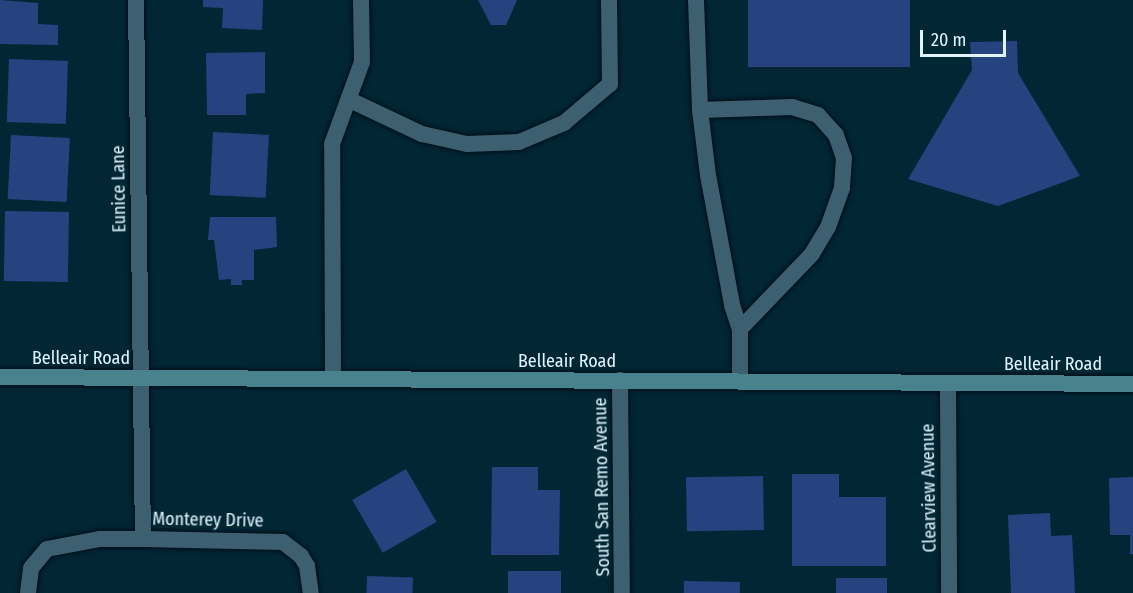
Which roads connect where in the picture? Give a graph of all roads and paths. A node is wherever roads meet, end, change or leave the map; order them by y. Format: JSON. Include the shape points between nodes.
{"nodes":[{"id":1,"x":136,"y":0,"type":"edge"},
{"id":2,"x":361,"y":0,"type":"edge"},
{"id":3,"x":609,"y":0,"type":"edge"},
{"id":4,"x":696,"y":0,"type":"edge"},
{"id":5,"x":350,"y":100,"type":"junction"},
{"id":6,"x":700,"y":110,"type":"junction"},
{"id":7,"x":740,"y":330,"type":"junction"},
{"id":8,"x":0,"y":377,"type":"edge"},
{"id":9,"x":141,"y":378,"type":"junction"},
{"id":10,"x":333,"y":379,"type":"junction"},
{"id":11,"x":620,"y":381,"type":"junction"},
{"id":12,"x":740,"y":381,"type":"junction"},
{"id":13,"x":948,"y":383,"type":"junction"},
{"id":14,"x":1133,"y":384,"type":"edge"},
{"id":15,"x":142,"y":539,"type":"junction"},
{"id":16,"x":28,"y":593,"type":"edge"},
{"id":17,"x":311,"y":593,"type":"edge"},
{"id":18,"x":622,"y":593,"type":"edge"},
{"id":19,"x":950,"y":593,"type":"edge"}],
"edges":[{"from":1,"to":9,"type":"street","name":"Eunice Lane"},
{"from":2,"to":5,"type":"street","via":[[362,62]]},
{"from":3,"to":5,"type":"street","via":[[610,84],[564,123],[519,142],[467,144],[422,134]]},
{"from":4,"to":6,"type":"street"},
{"from":5,"to":10,"type":"street","via":[[333,144]]},
{"from":6,"to":7,"type":"street","via":[[708,175]]},
{"from":6,"to":7,"type":"street","via":[[792,107],[818,115],[836,135],[844,158],[842,188],[828,227],[812,254]]},
{"from":7,"to":12,"type":"street"},
{"from":8,"to":9,"type":"main road","name":"Belleair Road"},
{"from":9,"to":10,"type":"main road","name":"Belleair Road"},
{"from":9,"to":15,"type":"street","name":"Monterey Drive"},
{"from":10,"to":11,"type":"main road","name":"Belleair Road"},
{"from":11,"to":12,"type":"main road","name":"Belleair Road"},
{"from":11,"to":18,"type":"street","name":"South San Remo Avenue"},
{"from":12,"to":13,"type":"main road","name":"Belleair Road"},
{"from":13,"to":14,"type":"main road","name":"Belleair Road"},
{"from":13,"to":19,"type":"street","name":"Clearview Avenue"},
{"from":15,"to":16,"type":"street","name":"Monterey Drive","via":[[60,543],[47,549],[31,568]]},
{"from":15,"to":17,"type":"street","name":"Monterey Drive","via":[[284,542],[302,556]]}]}
